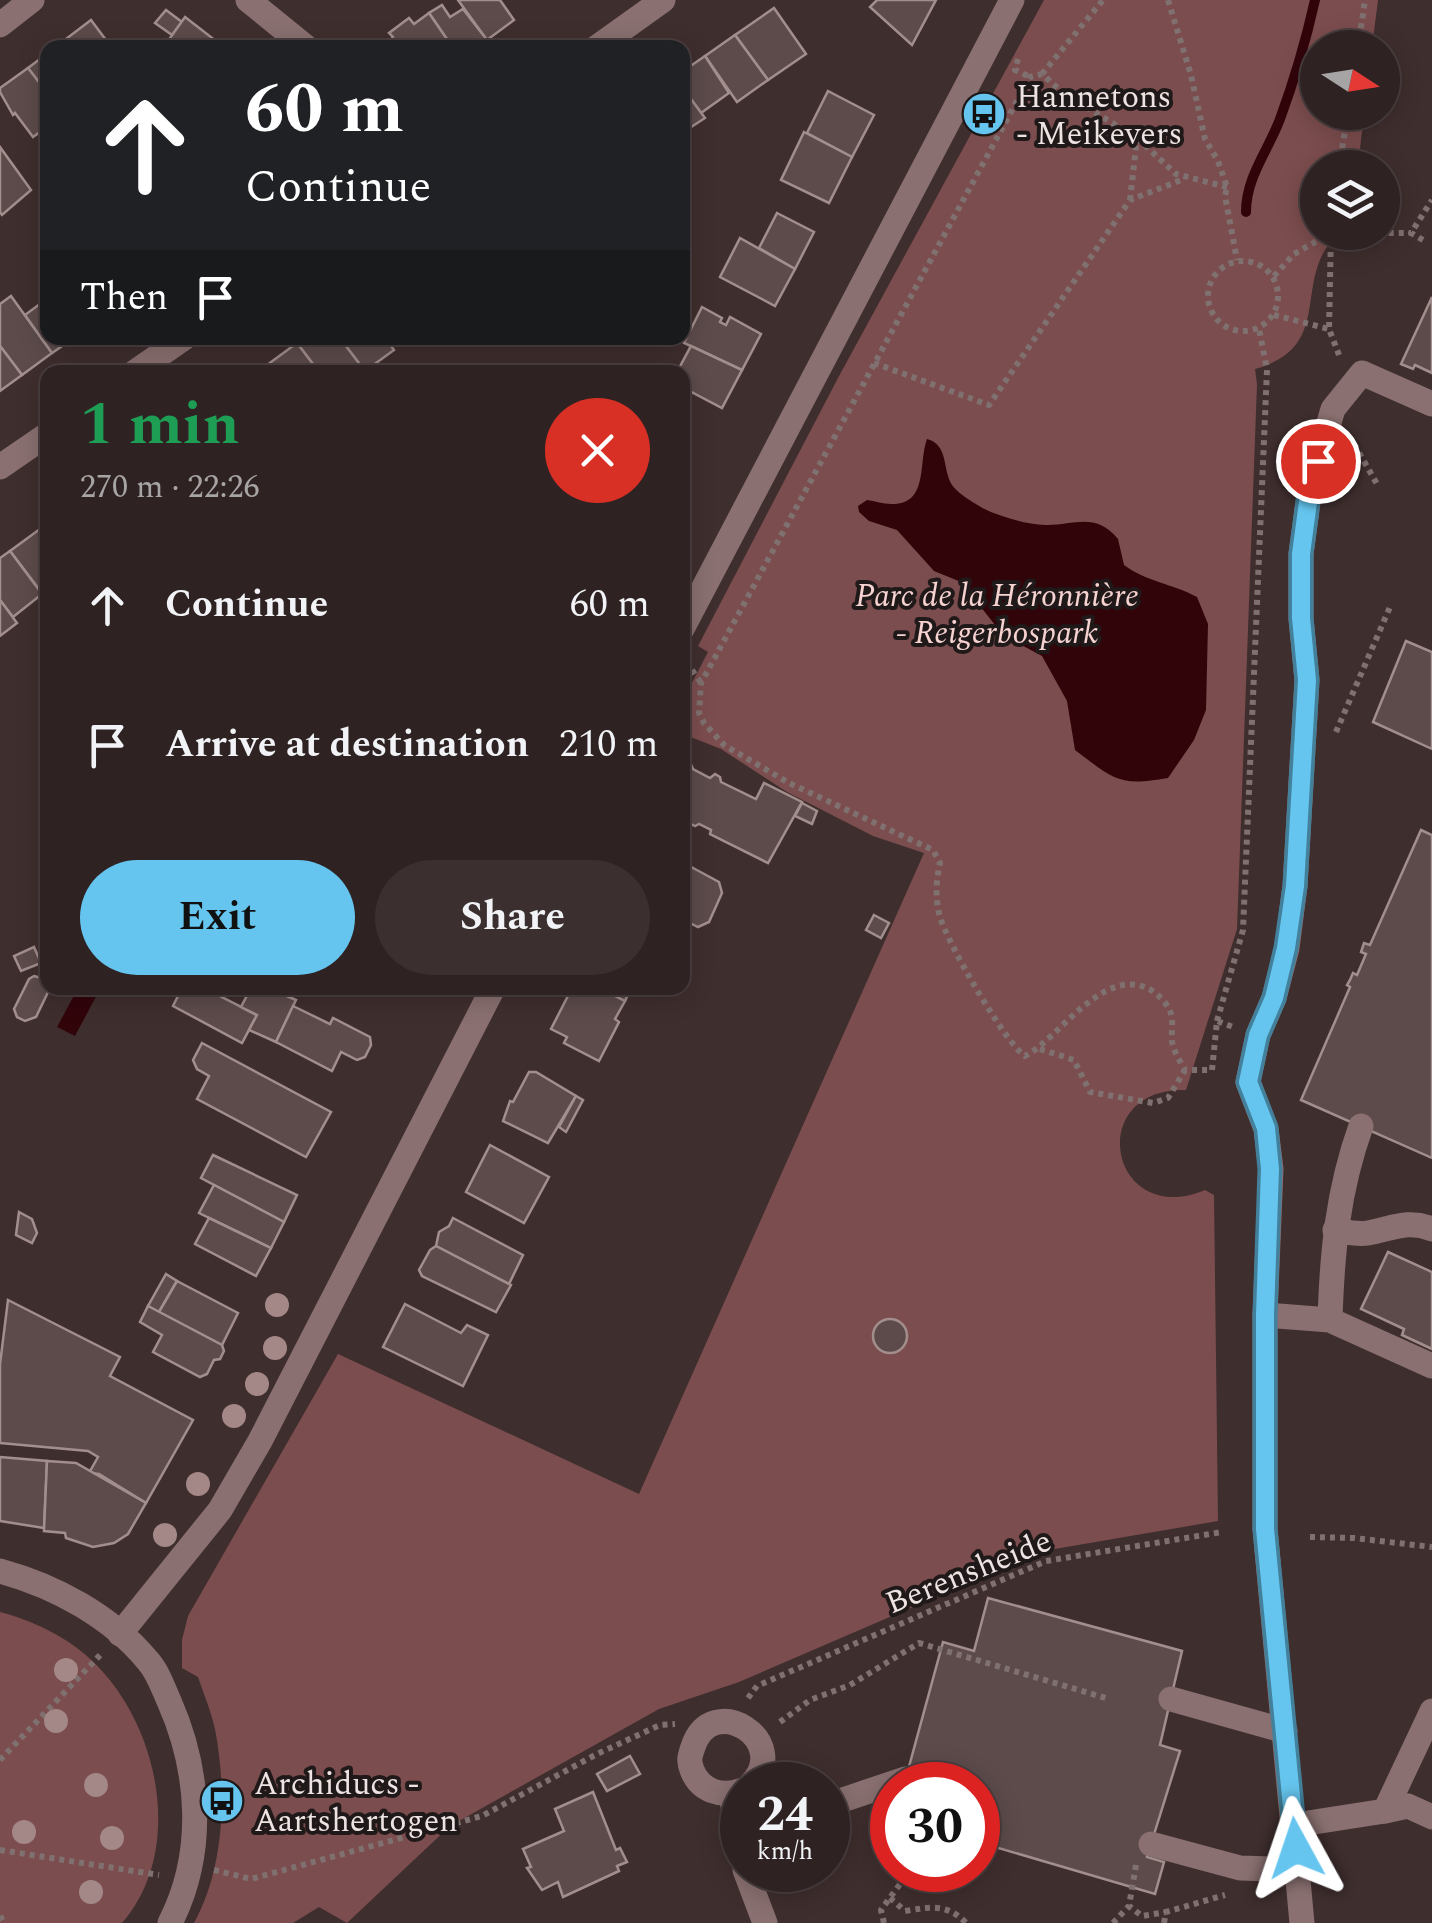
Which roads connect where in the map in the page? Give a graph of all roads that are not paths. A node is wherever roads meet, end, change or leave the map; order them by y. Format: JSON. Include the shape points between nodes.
{"nodes":[{"id":1,"x":32,"y":0,"type":"edge"},
{"id":2,"x":248,"y":0,"type":"edge"},
{"id":3,"x":663,"y":0,"type":"edge"},
{"id":4,"x":1012,"y":0,"type":"edge"},
{"id":5,"x":0,"y":25,"type":"edge"},
{"id":6,"x":296,"y":40,"type":"edge"},
{"id":7,"x":607,"y":40,"type":"edge"},
{"id":8,"x":174,"y":345,"type":"edge"},
{"id":9,"x":145,"y":365,"type":"edge"},
{"id":10,"x":1432,"y":404,"type":"edge"},
{"id":11,"x":40,"y":440,"type":"edge"},
{"id":12,"x":0,"y":468,"type":"edge"},
{"id":13,"x":690,"y":614,"type":"edge"},
{"id":14,"x":488,"y":995,"type":"edge"},
{"id":15,"x":1361,"y":1126,"type":"dead end"},
{"id":16,"x":1432,"y":1229,"type":"edge"},
{"id":17,"x":1335,"y":1230,"type":"junction"},
{"id":18,"x":1265,"y":1315,"type":"junction"},
{"id":19,"x":1330,"y":1320,"type":"junction"},
{"id":20,"x":1432,"y":1366,"type":"edge"},
{"id":21,"x":0,"y":1571,"type":"edge"},
{"id":22,"x":120,"y":1634,"type":"junction"},
{"id":23,"x":1171,"y":1699,"type":"dead end"},
{"id":24,"x":1432,"y":1711,"type":"edge"},
{"id":25,"x":1285,"y":1730,"type":"junction"},
{"id":26,"x":1385,"y":1811,"type":"junction"},
{"id":27,"x":1432,"y":1817,"type":"edge"},
{"id":28,"x":1295,"y":1825,"type":"junction"},
{"id":29,"x":1151,"y":1844,"type":"dead end"},
{"id":30,"x":1298,"y":1870,"type":"junction"},
{"id":31,"x":754,"y":1892,"type":"edge"},
{"id":32,"x":170,"y":1923,"type":"edge"},
{"id":33,"x":766,"y":1923,"type":"edge"},
{"id":34,"x":1302,"y":1923,"type":"edge"}],
"edges":[{"from":1,"to":5,"type":"street"},
{"from":2,"to":6,"type":"street"},
{"from":3,"to":7,"type":"street"},
{"from":4,"to":13,"type":"street"},
{"from":8,"to":9,"type":"street"},
{"from":10,"to":18,"type":"street","via":[[1362,373],[1333,409],[1310,487],[1301,554],[1307,680],[1295,886],[1286,948],[1248,1082],[1266,1128],[1270,1169]]},
{"from":11,"to":12,"type":"street"},
{"from":14,"to":22,"type":"street","via":[[260,1441],[220,1510]]},
{"from":15,"to":17,"type":"street"},
{"from":16,"to":17,"type":"street","via":[[1395,1224],[1366,1234]]},
{"from":17,"to":19,"type":"street"},
{"from":18,"to":19,"type":"street"},
{"from":18,"to":25,"type":"street","via":[[1265,1529]]},
{"from":19,"to":20,"type":"street"},
{"from":21,"to":22,"type":"street","via":[[81,1604]]},
{"from":22,"to":32,"type":"street","via":[[160,1680],[192,1774],[195,1827],[187,1880]]},
{"from":23,"to":25,"type":"street"},
{"from":24,"to":26,"type":"street"},
{"from":25,"to":28,"type":"street"},
{"from":26,"to":27,"type":"street","via":[[1408,1806]]},
{"from":26,"to":28,"type":"street"},
{"from":28,"to":30,"type":"street"},
{"from":29,"to":30,"type":"street","via":[[1240,1868]]},
{"from":30,"to":34,"type":"street"},
{"from":31,"to":33,"type":"street"}]}
